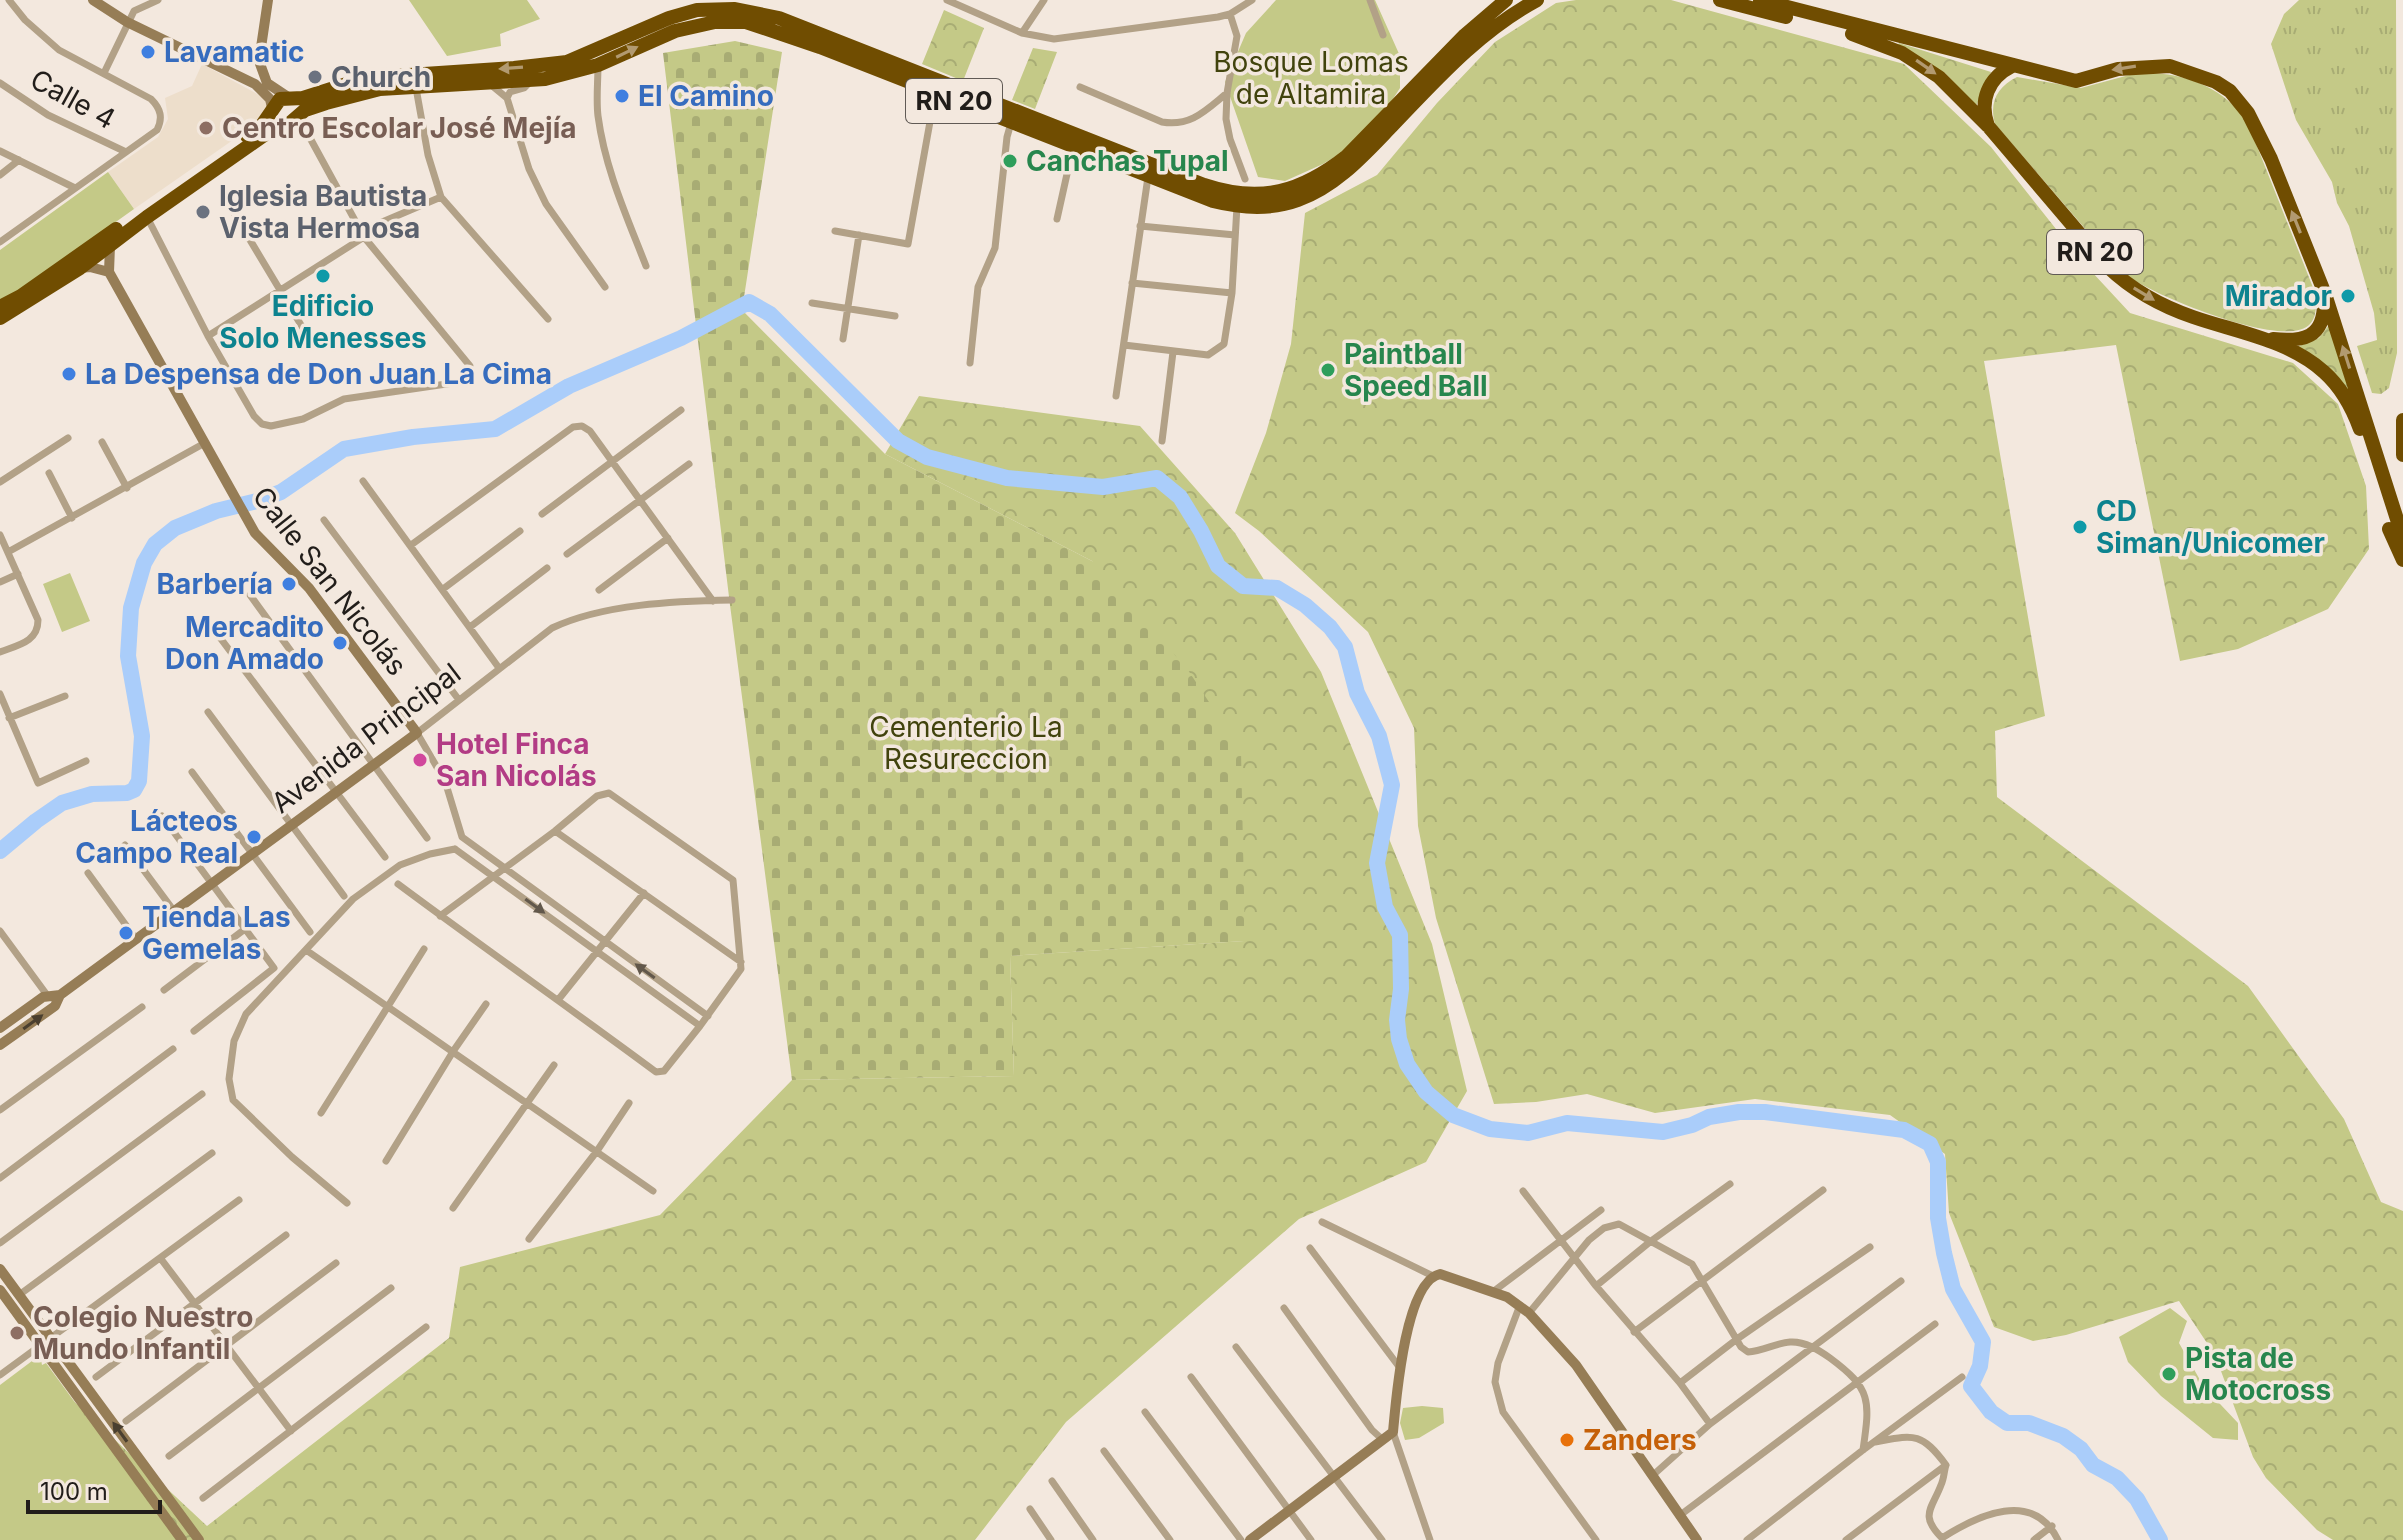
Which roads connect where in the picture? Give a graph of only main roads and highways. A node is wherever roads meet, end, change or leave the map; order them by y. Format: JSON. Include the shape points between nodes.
{"nodes":[{"id":1,"x":1506,"y":0,"type":"edge"},
{"id":2,"x":1537,"y":0,"type":"edge"},
{"id":3,"x":1720,"y":0,"type":"edge"},
{"id":4,"x":1760,"y":0,"type":"edge"},
{"id":5,"x":2012,"y":66,"type":"junction"},
{"id":6,"x":288,"y":97,"type":"junction"},
{"id":7,"x":271,"y":110,"type":"junction"},
{"id":8,"x":298,"y":116,"type":"junction"},
{"id":9,"x":283,"y":126,"type":"junction"},
{"id":10,"x":1988,"y":126,"type":"junction"},
{"id":11,"x":2325,"y":294,"type":"junction"},
{"id":12,"x":0,"y":307,"type":"edge"},
{"id":13,"x":0,"y":318,"type":"edge"},
{"id":14,"x":2261,"y":338,"type":"junction"},
{"id":15,"x":2403,"y":420,"type":"edge"},
{"id":16,"x":2403,"y":455,"type":"edge"},
{"id":17,"x":2403,"y":538,"type":"edge"},
{"id":18,"x":2403,"y":560,"type":"edge"}],
"edges":[{"from":1,"to":6,"type":"highway","number":"RN 20","one_way":true,"via":[[1329,170],[1302,185],[1255,195],[1219,190],[1162,170],[779,18],[747,10],[683,14],[567,62],[379,77],[303,98]]},
{"from":8,"to":2,"type":"highway","number":"RN 20","one_way":true,"via":[[364,92],[530,82],[598,65],[666,34],[729,20],[794,38],[1213,201],[1285,204],[1324,187],[1356,163],[1473,43]]},
{"from":3,"to":10,"type":"highway","number":"RN 20","one_way":true,"via":[[1865,37],[1902,53],[1939,77]]},
{"from":4,"to":5,"type":"highway"},
{"from":5,"to":10,"type":"highway","via":[[1987,91]]},
{"from":11,"to":5,"type":"highway","one_way":true,"via":[[2258,129],[2230,91],[2196,73],[2162,64],[2076,81]]},
{"from":6,"to":7,"type":"highway","number":"RN 20"},
{"from":6,"to":8,"type":"highway","via":[[296,103]]},
{"from":7,"to":9,"type":"highway"},
{"from":7,"to":12,"type":"highway","number":"RN 20","via":[[262,125]]},
{"from":8,"to":9,"type":"highway","number":"RN 20"},
{"from":9,"to":13,"type":"highway","number":"RN 20","via":[[42,295]]},
{"from":10,"to":14,"type":"highway","number":"RN 20","one_way":true,"via":[[2124,282],[2171,309]]},
{"from":11,"to":14,"type":"highway","via":[[2323,321],[2311,335],[2291,341]]},
{"from":17,"to":11,"type":"highway","one_way":true},
{"from":14,"to":18,"type":"highway","number":"RN 20","via":[[2318,366],[2346,397]]},
{"from":15,"to":16,"type":"highway"}]}
